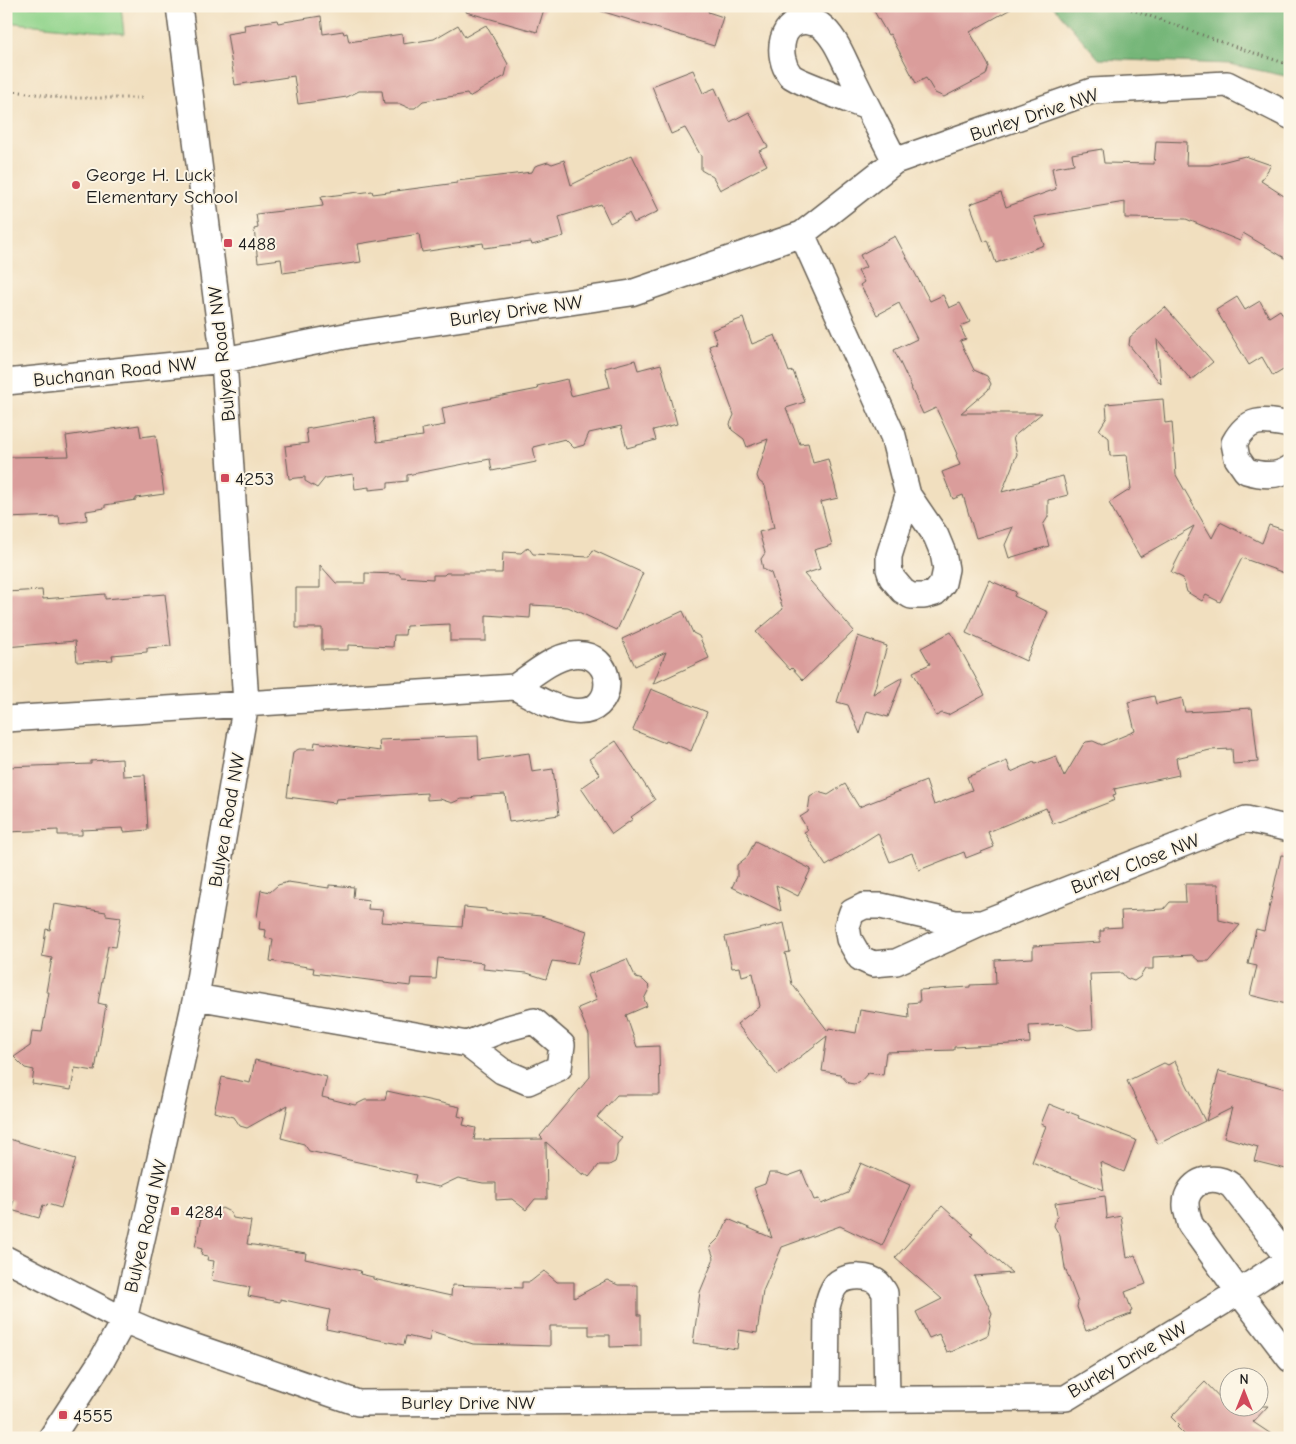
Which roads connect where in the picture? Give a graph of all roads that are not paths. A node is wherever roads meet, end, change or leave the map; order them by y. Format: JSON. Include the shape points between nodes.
{"nodes":[{"id":1,"x":179,"y":6,"type":"edge"},
{"id":2,"x":867,"y":107,"type":"dead end"},
{"id":3,"x":1290,"y":116,"type":"edge"},
{"id":4,"x":895,"y":161,"type":"junction"},
{"id":5,"x":802,"y":234,"type":"junction"},
{"id":6,"x":224,"y":360,"type":"junction"},
{"id":7,"x":6,"y":382,"type":"edge"},
{"id":8,"x":1290,"y":425,"type":"edge"},
{"id":9,"x":1290,"y":468,"type":"edge"},
{"id":10,"x":908,"y":495,"type":"dead end"},
{"id":11,"x":515,"y":687,"type":"dead end"},
{"id":12,"x":246,"y":704,"type":"junction"},
{"id":13,"x":6,"y":719,"type":"edge"},
{"id":14,"x":1290,"y":829,"type":"edge"},
{"id":15,"x":982,"y":923,"type":"junction"},
{"id":16,"x":196,"y":997,"type":"junction"},
{"id":17,"x":468,"y":1044,"type":"dead end"},
{"id":18,"x":6,"y":1259,"type":"edge"},
{"id":19,"x":1289,"y":1260,"type":"edge"},
{"id":20,"x":1239,"y":1292,"type":"junction"},
{"id":21,"x":124,"y":1320,"type":"junction"},
{"id":22,"x":1290,"y":1359,"type":"edge"},
{"id":23,"x":826,"y":1399,"type":"junction"},
{"id":24,"x":887,"y":1399,"type":"junction"},
{"id":25,"x":51,"y":1438,"type":"edge"}],
"edges":[{"from":1,"to":6,"type":"street","name":"Bulyea Road NW"},
{"from":2,"to":4,"type":"street"},
{"from":3,"to":4,"type":"street","name":"Burley Drive NW","via":[[1227,84],[1092,91]]},
{"from":4,"to":5,"type":"street","name":"Burley Drive NW"},
{"from":5,"to":6,"type":"street","name":"Burley Drive NW","via":[[631,293],[355,334]]},
{"from":5,"to":10,"type":"street","via":[[893,436]]},
{"from":6,"to":7,"type":"street","name":"Buchanan Road NW"},
{"from":6,"to":12,"type":"street","name":"Bulyea Road NW"},
{"from":8,"to":9,"type":"street","via":[[1256,421],[1241,430],[1234,442],[1237,458],[1246,471],[1264,476]]},
{"from":11,"to":12,"type":"street"},
{"from":12,"to":13,"type":"street"},
{"from":12,"to":16,"type":"street","name":"Bulyea Road NW"},
{"from":14,"to":15,"type":"street","name":"Burley Close NW","via":[[1246,819]]},
{"from":15,"to":15,"type":"street","name":"Burley Close NW","via":[[955,923],[881,906],[864,906],[852,912],[847,926],[848,939],[860,958],[873,964],[896,962]]},
{"from":16,"to":17,"type":"street"},
{"from":16,"to":21,"type":"street","name":"Bulyea Road NW"},
{"from":18,"to":21,"type":"street","name":"Burley Drive NW"},
{"from":19,"to":20,"type":"street","name":"Burley Drive NW"},
{"from":19,"to":20,"type":"street","name":"Burley Drive NW","via":[[1232,1186],[1216,1178],[1193,1186],[1186,1198],[1190,1224]]},
{"from":20,"to":22,"type":"street","name":"Burley Drive NW"},
{"from":20,"to":24,"type":"street","name":"Burley Drive NW","via":[[1066,1398]]},
{"from":21,"to":23,"type":"street","name":"Burley Drive NW","via":[[358,1403]]},
{"from":21,"to":25,"type":"street","name":"Bulyea Road NW"},
{"from":23,"to":24,"type":"street","name":"Burley Drive NW"},
{"from":23,"to":24,"type":"street","via":[[827,1307],[838,1282],[853,1276],[870,1278],[885,1294]]}]}
